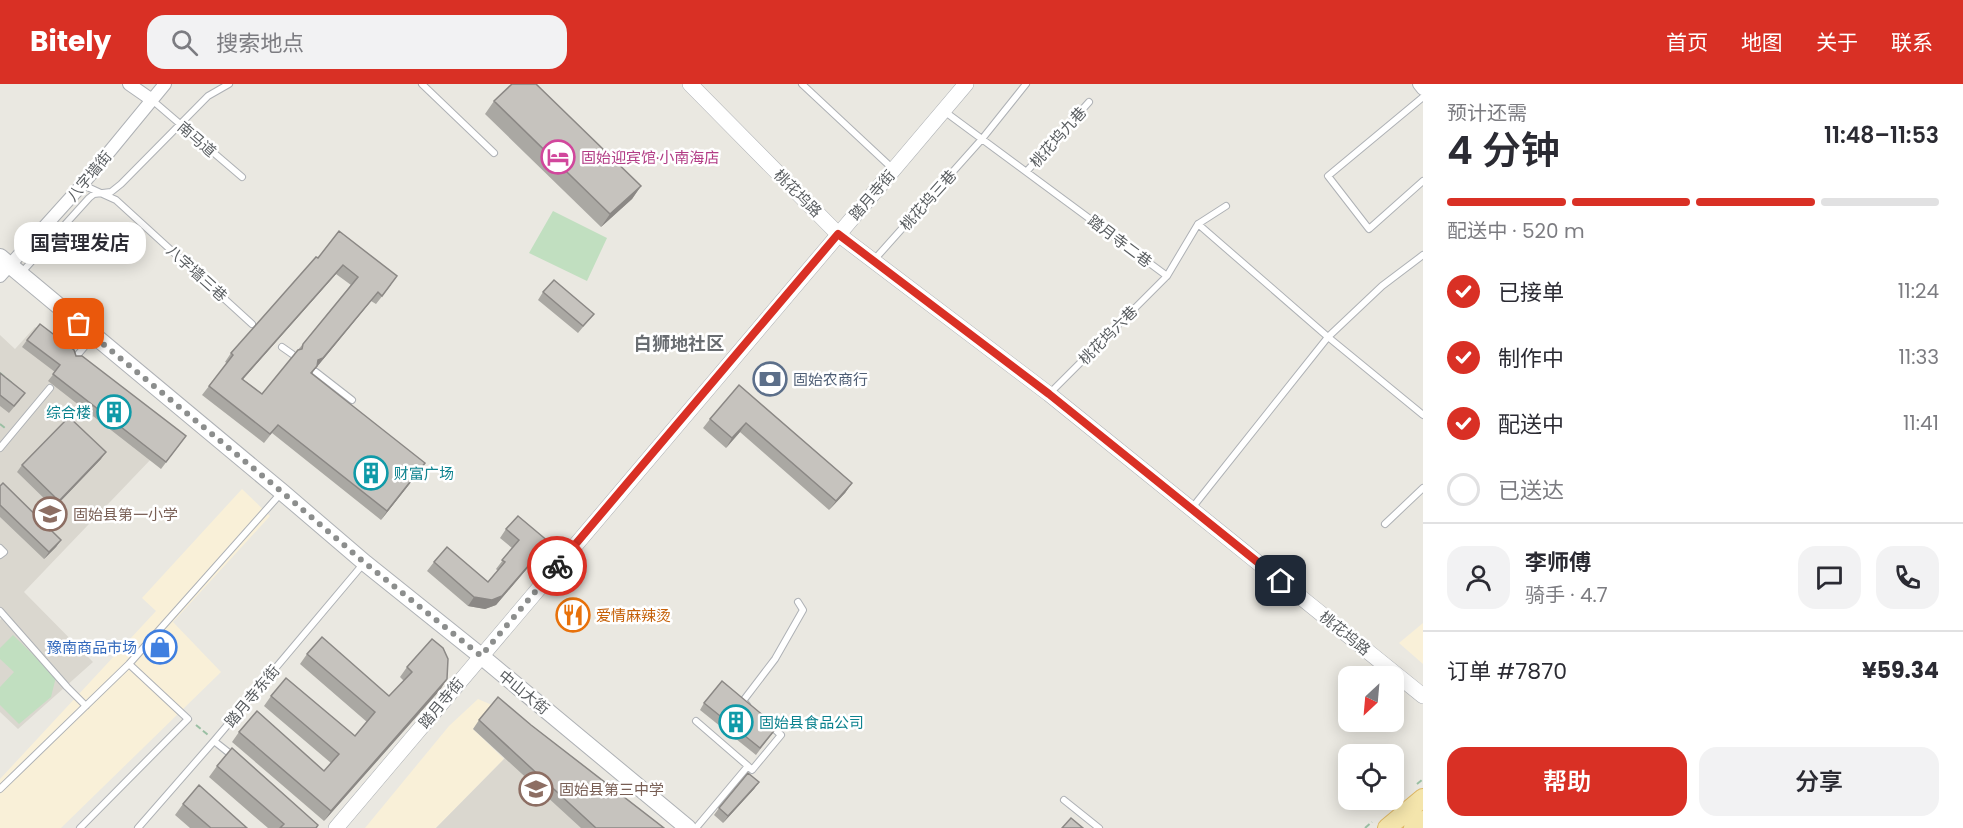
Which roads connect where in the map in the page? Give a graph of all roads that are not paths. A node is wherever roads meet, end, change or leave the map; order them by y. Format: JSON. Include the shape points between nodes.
{"nodes":[{"id":1,"x":129,"y":84,"type":"edge"},
{"id":2,"x":165,"y":84,"type":"edge"},
{"id":3,"x":229,"y":84,"type":"edge"},
{"id":4,"x":422,"y":84,"type":"edge"},
{"id":5,"x":690,"y":84,"type":"edge"},
{"id":6,"x":802,"y":84,"type":"edge"},
{"id":7,"x":966,"y":84,"type":"edge"},
{"id":8,"x":1026,"y":84,"type":"edge"},
{"id":9,"x":1419,"y":84,"type":"edge"},
{"id":10,"x":1423,"y":89,"type":"edge"},
{"id":11,"x":1423,"y":97,"type":"edge"},
{"id":12,"x":152,"y":100,"type":"junction"},
{"id":13,"x":1089,"y":102,"type":"dead end"},
{"id":14,"x":944,"y":111,"type":"junction"},
{"id":15,"x":180,"y":124,"type":"junction"},
{"id":16,"x":982,"y":139,"type":"junction"},
{"id":17,"x":494,"y":153,"type":"dead end"},
{"id":18,"x":894,"y":169,"type":"junction"},
{"id":19,"x":1027,"y":171,"type":"junction"},
{"id":20,"x":242,"y":177,"type":"dead end"},
{"id":21,"x":1423,"y":181,"type":"edge"},
{"id":22,"x":82,"y":185,"type":"junction"},
{"id":23,"x":102,"y":193,"type":"junction"},
{"id":24,"x":1226,"y":206,"type":"dead end"},
{"id":25,"x":1198,"y":224,"type":"junction"},
{"id":26,"x":838,"y":234,"type":"junction"},
{"id":27,"x":1423,"y":255,"type":"edge"},
{"id":28,"x":873,"y":261,"type":"junction"},
{"id":29,"x":8,"y":268,"type":"edge"},
{"id":30,"x":1167,"y":276,"type":"junction"},
{"id":31,"x":252,"y":324,"type":"dead end"},
{"id":32,"x":93,"y":336,"type":"junction"},
{"id":33,"x":1328,"y":337,"type":"junction"},
{"id":34,"x":282,"y":346,"type":"edge"},
{"id":35,"x":292,"y":354,"type":"edge"},
{"id":36,"x":74,"y":359,"type":"edge"},
{"id":37,"x":316,"y":372,"type":"edge"},
{"id":38,"x":50,"y":388,"type":"dead end"},
{"id":39,"x":1049,"y":394,"type":"junction"},
{"id":40,"x":352,"y":400,"type":"dead end"},
{"id":41,"x":1423,"y":414,"type":"edge"},
{"id":42,"x":0,"y":448,"type":"edge"},
{"id":43,"x":1423,"y":488,"type":"edge"},
{"id":44,"x":282,"y":492,"type":"junction"},
{"id":45,"x":1192,"y":509,"type":"junction"},
{"id":46,"x":1385,"y":524,"type":"dead end"},
{"id":47,"x":0,"y":548,"type":"edge"},
{"id":48,"x":0,"y":555,"type":"edge"},
{"id":49,"x":365,"y":563,"type":"junction"},
{"id":50,"x":798,"y":602,"type":"dead end"},
{"id":51,"x":0,"y":611,"type":"edge"},
{"id":52,"x":481,"y":656,"type":"junction"},
{"id":53,"x":129,"y":664,"type":"junction"},
{"id":54,"x":1423,"y":696,"type":"edge"},
{"id":55,"x":86,"y":706,"type":"junction"},
{"id":56,"x":751,"y":708,"type":"edge"},
{"id":57,"x":696,"y":721,"type":"dead end"},
{"id":58,"x":766,"y":722,"type":"edge"},
{"id":59,"x":214,"y":741,"type":"junction"},
{"id":60,"x":241,"y":763,"type":"edge"},
{"id":61,"x":748,"y":766,"type":"junction"},
{"id":62,"x":0,"y":789,"type":"edge"},
{"id":63,"x":1423,"y":798,"type":"edge"},
{"id":64,"x":1064,"y":800,"type":"dead end"},
{"id":65,"x":1423,"y":820,"type":"edge"},
{"id":66,"x":80,"y":828,"type":"edge"},
{"id":67,"x":138,"y":828,"type":"edge"},
{"id":68,"x":336,"y":828,"type":"edge"},
{"id":69,"x":688,"y":828,"type":"edge"},
{"id":70,"x":696,"y":828,"type":"edge"},
{"id":71,"x":1099,"y":828,"type":"edge"},
{"id":72,"x":1387,"y":828,"type":"edge"},
{"id":73,"x":1413,"y":828,"type":"edge"}],
"edges":[{"from":1,"to":12,"type":"street"},
{"from":2,"to":12,"type":"street","name":"八字墙街"},
{"from":3,"to":15,"type":"lane","via":[[208,96]]},
{"from":4,"to":17,"type":"lane"},
{"from":5,"to":26,"type":"street","name":"桃花坞路"},
{"from":6,"to":18,"type":"lane"},
{"from":7,"to":14,"type":"street","name":"踏月寺街"},
{"from":8,"to":16,"type":"lane","name":"桃花坞三巷"},
{"from":9,"to":10,"type":"street"},
{"from":11,"to":21,"type":"lane","via":[[1328,176],[1369,229]]},
{"from":12,"to":15,"type":"lane","name":"南马道"},
{"from":12,"to":22,"type":"street","name":"八字墙街"},
{"from":13,"to":19,"type":"lane","name":"桃花坞九巷"},
{"from":14,"to":16,"type":"lane","name":"踏月寺二巷"},
{"from":14,"to":18,"type":"street","name":"踏月寺街"},
{"from":15,"to":20,"type":"lane","name":"南马道"},
{"from":15,"to":23,"type":"lane","via":[[121,184]]},
{"from":16,"to":19,"type":"lane","name":"踏月寺二巷"},
{"from":16,"to":28,"type":"lane","name":"桃花坞三巷"},
{"from":18,"to":26,"type":"street","name":"踏月寺街"},
{"from":19,"to":30,"type":"lane","name":"踏月寺二巷"},
{"from":22,"to":23,"type":"lane","name":"八字墙三巷"},
{"from":22,"to":29,"type":"street","name":"八字墙街"},
{"from":23,"to":29,"type":"lane","via":[[94,194]]},
{"from":23,"to":31,"type":"lane","name":"八字墙三巷","via":[[116,200]]},
{"from":24,"to":25,"type":"lane"},
{"from":25,"to":30,"type":"lane","name":"踏月寺二巷"},
{"from":25,"to":33,"type":"lane"},
{"from":26,"to":28,"type":"street","name":"桃花坞路"},
{"from":26,"to":52,"type":"street","name":"踏月寺街"},
{"from":27,"to":33,"type":"lane","via":[[1382,286]]},
{"from":28,"to":39,"type":"street","name":"桃花坞路"},
{"from":29,"to":32,"type":"main road","name":"中山大街"},
{"from":30,"to":39,"type":"lane","name":"桃花坞六巷"},
{"from":32,"to":36,"type":"lane"},
{"from":32,"to":44,"type":"main road","name":"中山大街"},
{"from":33,"to":41,"type":"lane"},
{"from":33,"to":45,"type":"lane"},
{"from":34,"to":35,"type":"lane"},
{"from":37,"to":40,"type":"lane"},
{"from":38,"to":42,"type":"lane"},
{"from":39,"to":45,"type":"street","name":"桃花坞路"},
{"from":43,"to":46,"type":"lane"},
{"from":44,"to":49,"type":"main road","name":"中山大街"},
{"from":44,"to":53,"type":"lane"},
{"from":45,"to":54,"type":"street","name":"桃花坞路"},
{"from":47,"to":48,"type":"lane","via":[[4,552]]},
{"from":49,"to":52,"type":"main road","name":"中山大街"},
{"from":49,"to":59,"type":"lane","name":"踏月寺东街"},
{"from":50,"to":56,"type":"lane","via":[[803,610],[775,659],[743,701]]},
{"from":51,"to":55,"type":"lane"},
{"from":52,"to":68,"type":"street","name":"踏月寺街"},
{"from":52,"to":69,"type":"main road","name":"中山大街"},
{"from":53,"to":55,"type":"lane"},
{"from":53,"to":66,"type":"lane","via":[[188,718]]},
{"from":55,"to":62,"type":"lane"},
{"from":57,"to":61,"type":"lane"},
{"from":58,"to":61,"type":"lane","via":[[781,735],[752,770]]},
{"from":59,"to":60,"type":"lane"},
{"from":59,"to":67,"type":"lane","name":"踏月寺东街"},
{"from":61,"to":70,"type":"lane"},
{"from":63,"to":72,"type":"main road"},
{"from":64,"to":71,"type":"lane"},
{"from":65,"to":73,"type":"main road"}]}
